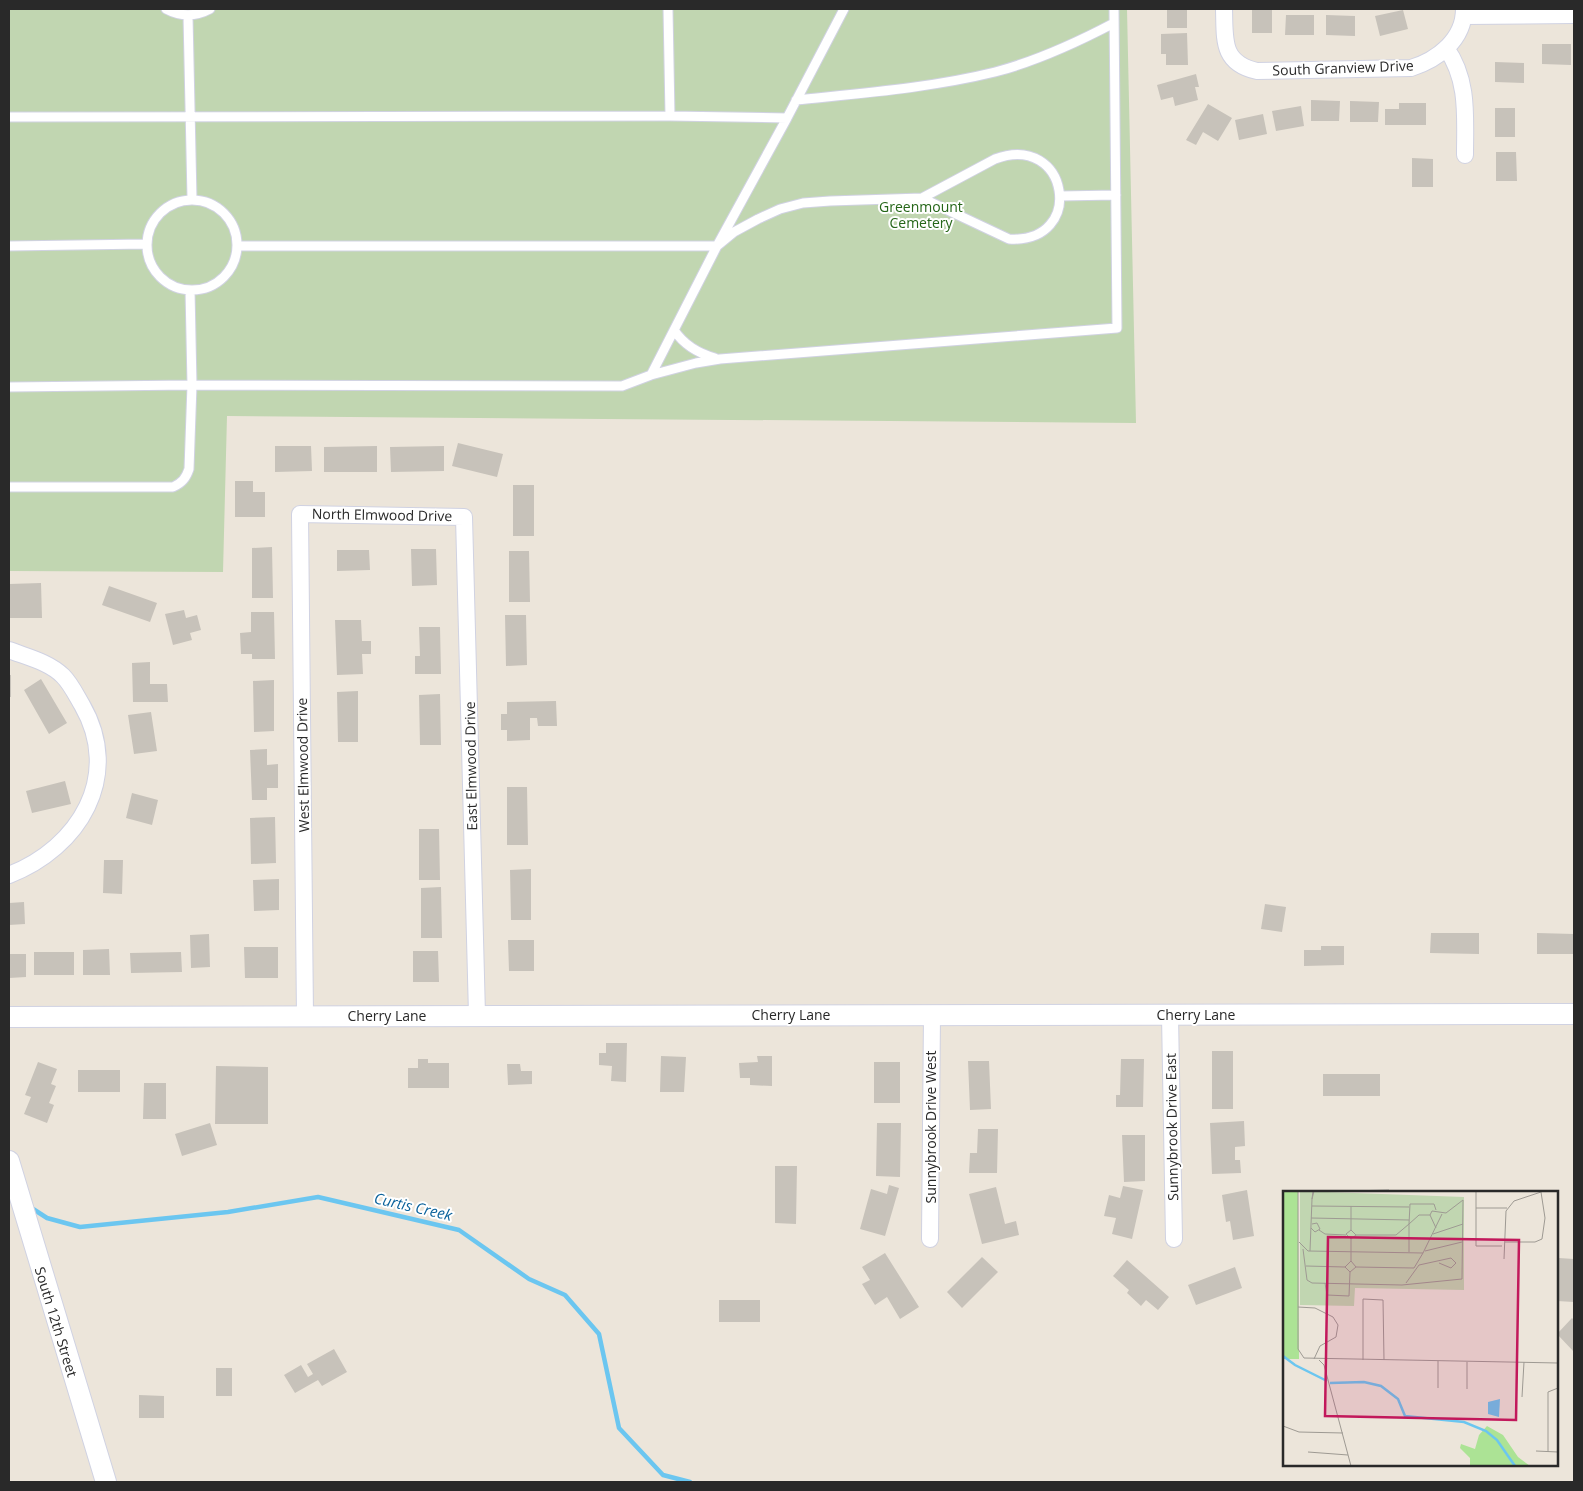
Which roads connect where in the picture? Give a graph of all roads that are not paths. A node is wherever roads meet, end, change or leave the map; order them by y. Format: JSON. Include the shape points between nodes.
{"nodes":[{"id":1,"x":166,"y":9,"type":"edge"},
{"id":2,"x":210,"y":9,"type":"edge"},
{"id":3,"x":668,"y":9,"type":"edge"},
{"id":4,"x":844,"y":9,"type":"edge"},
{"id":5,"x":1114,"y":9,"type":"edge"},
{"id":6,"x":1224,"y":9,"type":"edge"},
{"id":7,"x":1464,"y":12,"type":"edge"},
{"id":8,"x":1574,"y":14,"type":"edge"},
{"id":9,"x":188,"y":16,"type":"junction"},
{"id":10,"x":1114,"y":23,"type":"junction"},
{"id":11,"x":1446,"y":48,"type":"junction"},
{"id":12,"x":796,"y":100,"type":"junction"},
{"id":13,"x":189,"y":116,"type":"junction"},
{"id":14,"x":670,"y":116,"type":"junction"},
{"id":15,"x":9,"y":118,"type":"edge"},
{"id":16,"x":787,"y":118,"type":"junction"},
{"id":17,"x":1465,"y":155,"type":"dead end"},
{"id":18,"x":1116,"y":194,"type":"junction"},
{"id":19,"x":1060,"y":196,"type":"junction"},
{"id":20,"x":922,"y":198,"type":"junction"},
{"id":21,"x":192,"y":199,"type":"junction"},
{"id":22,"x":146,"y":244,"type":"junction"},
{"id":23,"x":9,"y":246,"type":"edge"},
{"id":24,"x":238,"y":246,"type":"junction"},
{"id":25,"x":718,"y":246,"type":"junction"},
{"id":26,"x":190,"y":290,"type":"junction"},
{"id":27,"x":674,"y":330,"type":"junction"},
{"id":28,"x":720,"y":359,"type":"junction"},
{"id":29,"x":651,"y":375,"type":"junction"},
{"id":30,"x":192,"y":384,"type":"junction"},
{"id":31,"x":9,"y":387,"type":"edge"},
{"id":32,"x":9,"y":487,"type":"edge"},
{"id":33,"x":300,"y":514,"type":"joint"},
{"id":34,"x":464,"y":517,"type":"joint"},
{"id":35,"x":9,"y":650,"type":"edge"},
{"id":36,"x":9,"y":875,"type":"edge"},
{"id":37,"x":1574,"y":1014,"type":"edge"},
{"id":38,"x":477,"y":1015,"type":"junction"},
{"id":39,"x":932,"y":1015,"type":"junction"},
{"id":40,"x":1170,"y":1015,"type":"junction"},
{"id":41,"x":9,"y":1017,"type":"edge"},
{"id":42,"x":305,"y":1017,"type":"junction"},
{"id":43,"x":10,"y":1166,"type":"edge"},
{"id":44,"x":930,"y":1239,"type":"dead end"},
{"id":45,"x":1174,"y":1239,"type":"dead end"},
{"id":46,"x":106,"y":1482,"type":"edge"}],
"edges":[{"from":1,"to":9,"type":"lane"},
{"from":2,"to":9,"type":"lane"},
{"from":3,"to":14,"type":"lane"},
{"from":4,"to":12,"type":"lane"},
{"from":5,"to":10,"type":"lane"},
{"from":6,"to":11,"type":"street","name":"South Granview Drive","via":[[1225,44],[1236,63],[1257,71],[1410,68],[1424,64]]},
{"from":7,"to":8,"type":"street"},
{"from":7,"to":11,"type":"street","name":"South Granview Drive","via":[[1459,30]]},
{"from":9,"to":13,"type":"lane"},
{"from":10,"to":12,"type":"lane","via":[[1079,42],[996,72],[953,81]]},
{"from":10,"to":18,"type":"lane"},
{"from":11,"to":17,"type":"street","via":[[1462,77]]},
{"from":12,"to":16,"type":"lane"},
{"from":13,"to":14,"type":"lane"},
{"from":13,"to":15,"type":"lane"},
{"from":13,"to":21,"type":"lane"},
{"from":14,"to":16,"type":"lane"},
{"from":16,"to":25,"type":"lane"},
{"from":18,"to":19,"type":"lane"},
{"from":18,"to":28,"type":"lane","via":[[1117,328]]},
{"from":19,"to":20,"type":"lane","via":[[1058,184],[1048,168],[1032,156],[1020,154],[995,159]]},
{"from":19,"to":20,"type":"lane","via":[[1052,222],[1033,237],[1021,240],[1009,239]]},
{"from":20,"to":25,"type":"lane","via":[[803,203],[758,218]]},
{"from":21,"to":22,"type":"lane","via":[[172,203],[161,211],[153,220]]},
{"from":21,"to":24,"type":"lane","via":[[212,204],[223,211],[234,226]]},
{"from":22,"to":23,"type":"lane"},
{"from":22,"to":26,"type":"lane","via":[[149,261],[156,272],[166,282]]},
{"from":24,"to":25,"type":"lane"},
{"from":24,"to":26,"type":"lane","via":[[232,266],[224,277],[213,285]]},
{"from":25,"to":27,"type":"lane"},
{"from":26,"to":30,"type":"lane"},
{"from":27,"to":28,"type":"lane","via":[[693,349]]},
{"from":27,"to":29,"type":"lane"},
{"from":28,"to":29,"type":"lane"},
{"from":29,"to":30,"type":"lane","via":[[622,386]]},
{"from":30,"to":31,"type":"lane"},
{"from":30,"to":32,"type":"lane","via":[[189,469],[181,484],[173,487]]},
{"from":33,"to":34,"type":"street","name":"North Elmwood Drive"},
{"from":33,"to":42,"type":"street","name":"West Elmwood Drive"},
{"from":34,"to":38,"type":"street","name":"East Elmwood Drive"},
{"from":35,"to":36,"type":"street","via":[[53,668],[70,684],[90,718],[98,758],[90,799],[75,826],[47,856]]},
{"from":37,"to":40,"type":"street","name":"Cherry Lane"},
{"from":38,"to":39,"type":"street","name":"Cherry Lane"},
{"from":38,"to":42,"type":"street","name":"Cherry Lane"},
{"from":39,"to":40,"type":"street","name":"Cherry Lane"},
{"from":39,"to":44,"type":"street","name":"Sunnybrook Drive West"},
{"from":40,"to":45,"type":"street","name":"Sunnybrook Drive East"},
{"from":41,"to":42,"type":"street","name":"Cherry Lane"},
{"from":43,"to":46,"type":"street","name":"South 12th Street"}]}
